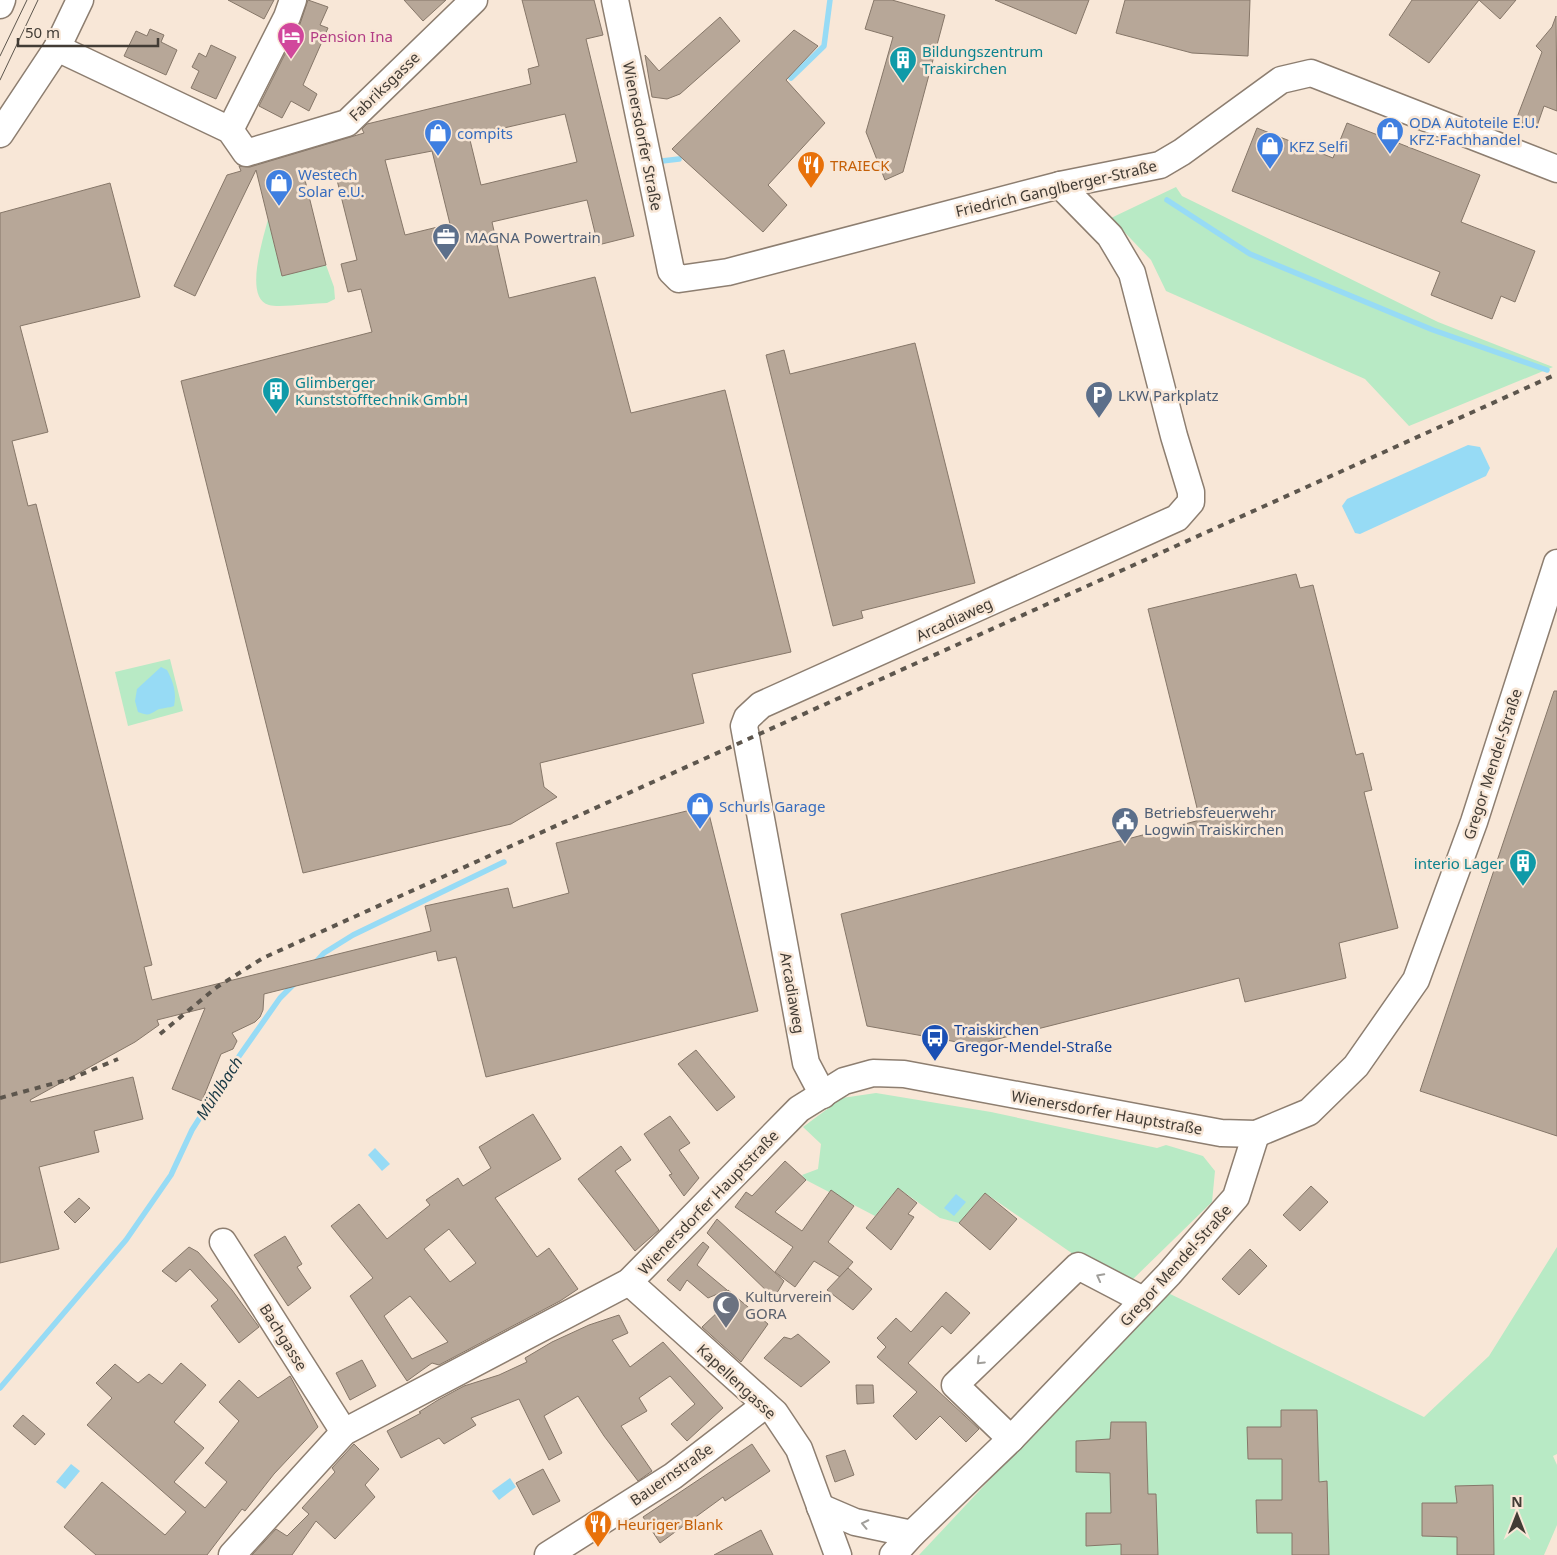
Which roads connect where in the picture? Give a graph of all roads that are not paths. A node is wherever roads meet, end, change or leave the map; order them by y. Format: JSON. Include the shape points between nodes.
{"nodes":[{"id":1,"x":2,"y":0,"type":"edge"},
{"id":2,"x":80,"y":0,"type":"edge"},
{"id":3,"x":293,"y":0,"type":"edge"},
{"id":4,"x":474,"y":0,"type":"edge"},
{"id":5,"x":615,"y":0,"type":"edge"},
{"id":6,"x":0,"y":5,"type":"edge"},
{"id":7,"x":57,"y":48,"type":"junction"},
{"id":8,"x":230,"y":130,"type":"junction"},
{"id":9,"x":0,"y":134,"type":"edge"},
{"id":10,"x":1557,"y":169,"type":"edge"},
{"id":11,"x":1060,"y":186,"type":"junction"},
{"id":12,"x":671,"y":271,"type":"joint"},
{"id":13,"x":1557,"y":563,"type":"edge"},
{"id":14,"x":823,"y":1095,"type":"junction"},
{"id":15,"x":1256,"y":1134,"type":"junction"},
{"id":16,"x":224,"y":1242,"type":"dead end"},
{"id":17,"x":629,"y":1282,"type":"junction"},
{"id":18,"x":1143,"y":1300,"type":"junction"},
{"id":19,"x":765,"y":1406,"type":"junction"},
{"id":20,"x":344,"y":1432,"type":"junction"},
{"id":21,"x":1011,"y":1439,"type":"junction"},
{"id":22,"x":820,"y":1507,"type":"junction"},
{"id":23,"x":912,"y":1534,"type":"junction"},
{"id":24,"x":232,"y":1555,"type":"edge"},
{"id":25,"x":548,"y":1555,"type":"edge"},
{"id":26,"x":838,"y":1555,"type":"edge"},
{"id":27,"x":894,"y":1555,"type":"edge"}],
"edges":[{"from":1,"to":6,"type":"street"},
{"from":2,"to":7,"type":"street"},
{"from":3,"to":8,"type":"street"},
{"from":4,"to":8,"type":"street","name":"Fabriksgasse","via":[[348,122],[246,153]]},
{"from":5,"to":12,"type":"street","name":"Wienersdorfer Straße"},
{"from":7,"to":8,"type":"street"},
{"from":7,"to":9,"type":"street"},
{"from":10,"to":11,"type":"street","name":"Friedrich Ganglberger-Straße","via":[[1312,73],[1280,80],[1160,165]]},
{"from":11,"to":12,"type":"street","name":"Friedrich Ganglberger-Straße","via":[[728,272],[679,279]]},
{"from":11,"to":14,"type":"street","name":"Arcadiaweg","via":[[1110,236],[1132,273],[1191,502],[1177,518],[760,705],[747,718],[744,726],[806,1063]]},
{"from":13,"to":15,"type":"street","name":"Gregor Mendel-Straße","via":[[1474,822],[1416,980],[1356,1066],[1309,1112]]},
{"from":14,"to":15,"type":"street","name":"Wienersdorfer Hauptstraße","via":[[844,1081],[873,1073],[904,1074],[1221,1133]]},
{"from":14,"to":17,"type":"street","name":"Wienersdorfer Hauptstraße","via":[[799,1109]]},
{"from":15,"to":18,"type":"street","name":"Gregor Mendel-Straße","via":[[1236,1197]]},
{"from":16,"to":20,"type":"street","name":"Bachgasse"},
{"from":17,"to":19,"type":"street","name":"Kapellengasse"},
{"from":17,"to":20,"type":"street","name":"Wienersdorfer Hauptstraße"},
{"from":18,"to":21,"type":"street","name":"Gregor Mendel-Straße"},
{"from":18,"to":21,"type":"street","one_way":true,"via":[[1078,1266],[956,1385]]},
{"from":19,"to":22,"type":"street","name":"Kapellengasse","via":[[775,1413],[799,1449]]},
{"from":19,"to":25,"type":"street","name":"Bauernstraße","via":[[673,1476]]},
{"from":20,"to":24,"type":"street","name":"Wienersdorfer Hauptstraße"},
{"from":21,"to":23,"type":"street","name":"Gregor Mendel-Straße"},
{"from":23,"to":22,"type":"street","one_way":true,"via":[[855,1522]]},
{"from":22,"to":26,"type":"street","name":"Kapellengasse"},
{"from":23,"to":27,"type":"street","name":"Gregor Mendel-Straße"}]}
